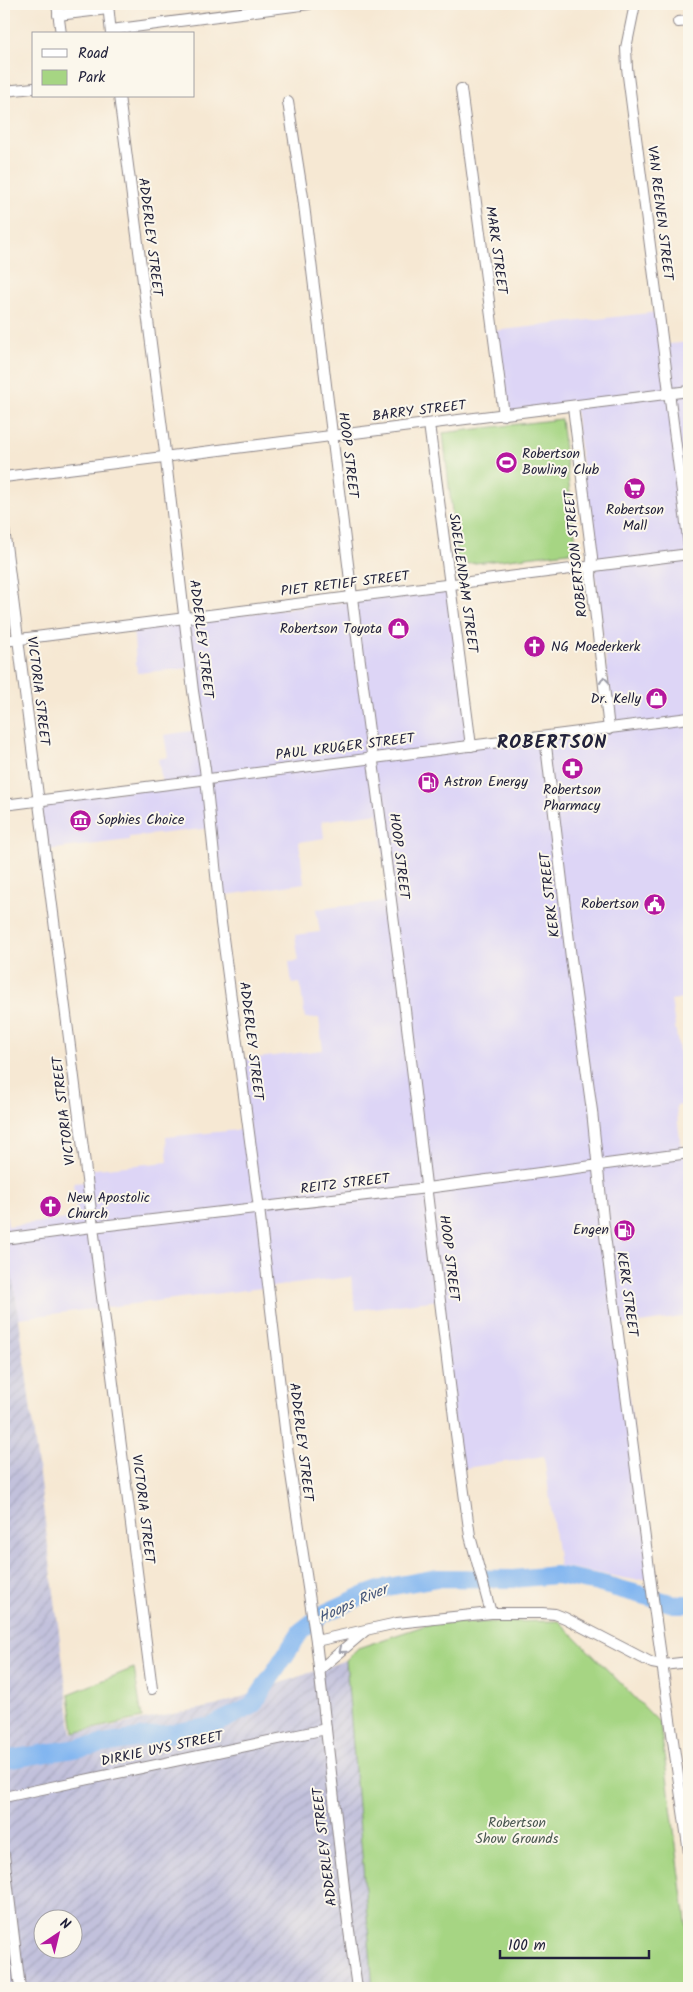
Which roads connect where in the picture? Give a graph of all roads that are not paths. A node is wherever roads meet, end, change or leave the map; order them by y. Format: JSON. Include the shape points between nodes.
{"nodes":[{"id":1,"x":57,"y":4,"type":"edge"},
{"id":2,"x":309,"y":4,"type":"edge"},
{"id":3,"x":635,"y":4,"type":"edge"},
{"id":4,"x":108,"y":6,"type":"edge"},
{"id":5,"x":58,"y":15,"type":"junction"},
{"id":6,"x":689,"y":21,"type":"edge"},
{"id":7,"x":678,"y":22,"type":"dead end"},
{"id":8,"x":61,"y":32,"type":"edge"},
{"id":9,"x":111,"y":32,"type":"edge"},
{"id":10,"x":32,"y":88,"type":"edge"},
{"id":11,"x":461,"y":89,"type":"dead end"},
{"id":12,"x":4,"y":92,"type":"edge"},
{"id":13,"x":119,"y":98,"type":"edge"},
{"id":14,"x":288,"y":102,"type":"dead end"},
{"id":15,"x":689,"y":391,"type":"edge"},
{"id":16,"x":669,"y":394,"type":"junction"},
{"id":17,"x":572,"y":407,"type":"junction"},
{"id":18,"x":504,"y":415,"type":"junction"},
{"id":19,"x":429,"y":424,"type":"junction"},
{"id":20,"x":332,"y":435,"type":"junction"},
{"id":21,"x":165,"y":457,"type":"junction"},
{"id":22,"x":4,"y":477,"type":"edge"},
{"id":23,"x":4,"y":529,"type":"edge"},
{"id":24,"x":689,"y":546,"type":"edge"},
{"id":25,"x":689,"y":554,"type":"edge"},
{"id":26,"x":592,"y":567,"type":"junction"},
{"id":27,"x":449,"y":584,"type":"junction"},
{"id":28,"x":352,"y":596,"type":"junction"},
{"id":29,"x":184,"y":618,"type":"junction"},
{"id":30,"x":18,"y":639,"type":"junction"},
{"id":31,"x":4,"y":641,"type":"edge"},
{"id":32,"x":689,"y":718,"type":"edge"},
{"id":33,"x":609,"y":729,"type":"junction"},
{"id":34,"x":545,"y":737,"type":"junction"},
{"id":35,"x":471,"y":746,"type":"junction"},
{"id":36,"x":372,"y":758,"type":"junction"},
{"id":37,"x":205,"y":778,"type":"junction"},
{"id":38,"x":38,"y":800,"type":"junction"},
{"id":39,"x":4,"y":805,"type":"edge"},
{"id":40,"x":689,"y":1153,"type":"edge"},
{"id":41,"x":597,"y":1165,"type":"junction"},
{"id":42,"x":426,"y":1188,"type":"junction"},
{"id":43,"x":259,"y":1208,"type":"junction"},
{"id":44,"x":92,"y":1227,"type":"junction"},
{"id":45,"x":4,"y":1240,"type":"edge"},
{"id":46,"x":492,"y":1613,"type":"junction"},
{"id":47,"x":366,"y":1631,"type":"junction"},
{"id":48,"x":316,"y":1640,"type":"junction"},
{"id":49,"x":689,"y":1662,"type":"edge"},
{"id":50,"x":664,"y":1665,"type":"junction"},
{"id":51,"x":319,"y":1670,"type":"junction"},
{"id":52,"x":152,"y":1689,"type":"dead end"},
{"id":53,"x":326,"y":1729,"type":"junction"},
{"id":54,"x":4,"y":1797,"type":"edge"},
{"id":55,"x":689,"y":1853,"type":"edge"},
{"id":56,"x":4,"y":1855,"type":"edge"},
{"id":57,"x":20,"y":1988,"type":"edge"},
{"id":58,"x":357,"y":1988,"type":"edge"}],
"edges":[{"from":1,"to":5,"type":"street"},
{"from":2,"to":9,"type":"street"},
{"from":3,"to":16,"type":"street","name":"VAN REENEN STREET","via":[[626,48],[627,68]]},
{"from":4,"to":5,"type":"street"},
{"from":4,"to":9,"type":"street"},
{"from":5,"to":8,"type":"street"},
{"from":6,"to":7,"type":"street"},
{"from":10,"to":12,"type":"street"},
{"from":11,"to":18,"type":"street","name":"MARK STREET"},
{"from":13,"to":21,"type":"street","name":"ADDERLEY STREET"},
{"from":14,"to":20,"type":"street","name":"HOOP STREET"},
{"from":15,"to":16,"type":"street","name":"BARRY STREET"},
{"from":16,"to":17,"type":"street","name":"BARRY STREET"},
{"from":16,"to":24,"type":"street","name":"VAN REENEN STREET"},
{"from":17,"to":18,"type":"street","name":"BARRY STREET"},
{"from":17,"to":26,"type":"street","name":"ROBERTSON STREET"},
{"from":18,"to":19,"type":"street","name":"BARRY STREET"},
{"from":19,"to":20,"type":"street","name":"BARRY STREET"},
{"from":19,"to":27,"type":"street","name":"SWELLENDAM STREET"},
{"from":20,"to":21,"type":"street","name":"BARRY STREET"},
{"from":20,"to":28,"type":"street","name":"HOOP STREET"},
{"from":21,"to":22,"type":"street","name":"BARRY STREET"},
{"from":21,"to":29,"type":"street","name":"ADDERLEY STREET"},
{"from":23,"to":30,"type":"street","name":"VICTORIA STREET"},
{"from":25,"to":26,"type":"street","name":"PIET RETIEF STREET"},
{"from":26,"to":27,"type":"street","name":"PIET RETIEF STREET"},
{"from":33,"to":26,"type":"street","name":"ROBERTSON STREET","one_way":true},
{"from":27,"to":28,"type":"street","name":"PIET RETIEF STREET"},
{"from":27,"to":35,"type":"street","name":"SWELLENDAM STREET"},
{"from":28,"to":29,"type":"street","name":"PIET RETIEF STREET"},
{"from":28,"to":36,"type":"street","name":"HOOP STREET"},
{"from":29,"to":30,"type":"street","name":"PIET RETIEF STREET"},
{"from":29,"to":37,"type":"street","name":"ADDERLEY STREET"},
{"from":30,"to":31,"type":"street","name":"PIET RETIEF STREET"},
{"from":30,"to":38,"type":"street","name":"VICTORIA STREET"},
{"from":32,"to":33,"type":"street","name":"PAUL KRUGER STREET"},
{"from":33,"to":34,"type":"street","name":"PAUL KRUGER STREET"},
{"from":34,"to":35,"type":"street","name":"PAUL KRUGER STREET"},
{"from":34,"to":41,"type":"street","name":"KERK STREET"},
{"from":35,"to":36,"type":"street","name":"PAUL KRUGER STREET"},
{"from":36,"to":37,"type":"street","name":"PAUL KRUGER STREET"},
{"from":36,"to":42,"type":"street","name":"HOOP STREET"},
{"from":37,"to":38,"type":"street","name":"PAUL KRUGER STREET"},
{"from":37,"to":43,"type":"street","name":"ADDERLEY STREET"},
{"from":38,"to":39,"type":"street","name":"PAUL KRUGER STREET"},
{"from":38,"to":44,"type":"street","name":"VICTORIA STREET"},
{"from":40,"to":41,"type":"street","name":"REITZ STREET"},
{"from":41,"to":42,"type":"street","name":"REITZ STREET"},
{"from":41,"to":50,"type":"street","name":"KERK STREET"},
{"from":42,"to":43,"type":"street","name":"REITZ STREET"},
{"from":42,"to":46,"type":"street","name":"HOOP STREET","via":[[470,1536]]},
{"from":43,"to":44,"type":"street","name":"REITZ STREET"},
{"from":43,"to":48,"type":"street","name":"ADDERLEY STREET","via":[[288,1454]]},
{"from":44,"to":45,"type":"street","name":"REITZ STREET"},
{"from":44,"to":52,"type":"street","name":"VICTORIA STREET"},
{"from":46,"to":47,"type":"street","via":[[407,1622]]},
{"from":46,"to":50,"type":"street","via":[[555,1614],[652,1664]]},
{"from":47,"to":48,"type":"street"},
{"from":47,"to":51,"type":"street","one_way":true},
{"from":48,"to":51,"type":"street","name":"ADDERLEY STREET"},
{"from":49,"to":50,"type":"street"},
{"from":50,"to":55,"type":"street","name":"KERK STREET"},
{"from":51,"to":53,"type":"street","name":"ADDERLEY STREET"},
{"from":53,"to":54,"type":"street","name":"DIRKIE UYS STREET"},
{"from":53,"to":58,"type":"street","name":"ADDERLEY STREET"},
{"from":56,"to":57,"type":"street"}]}
